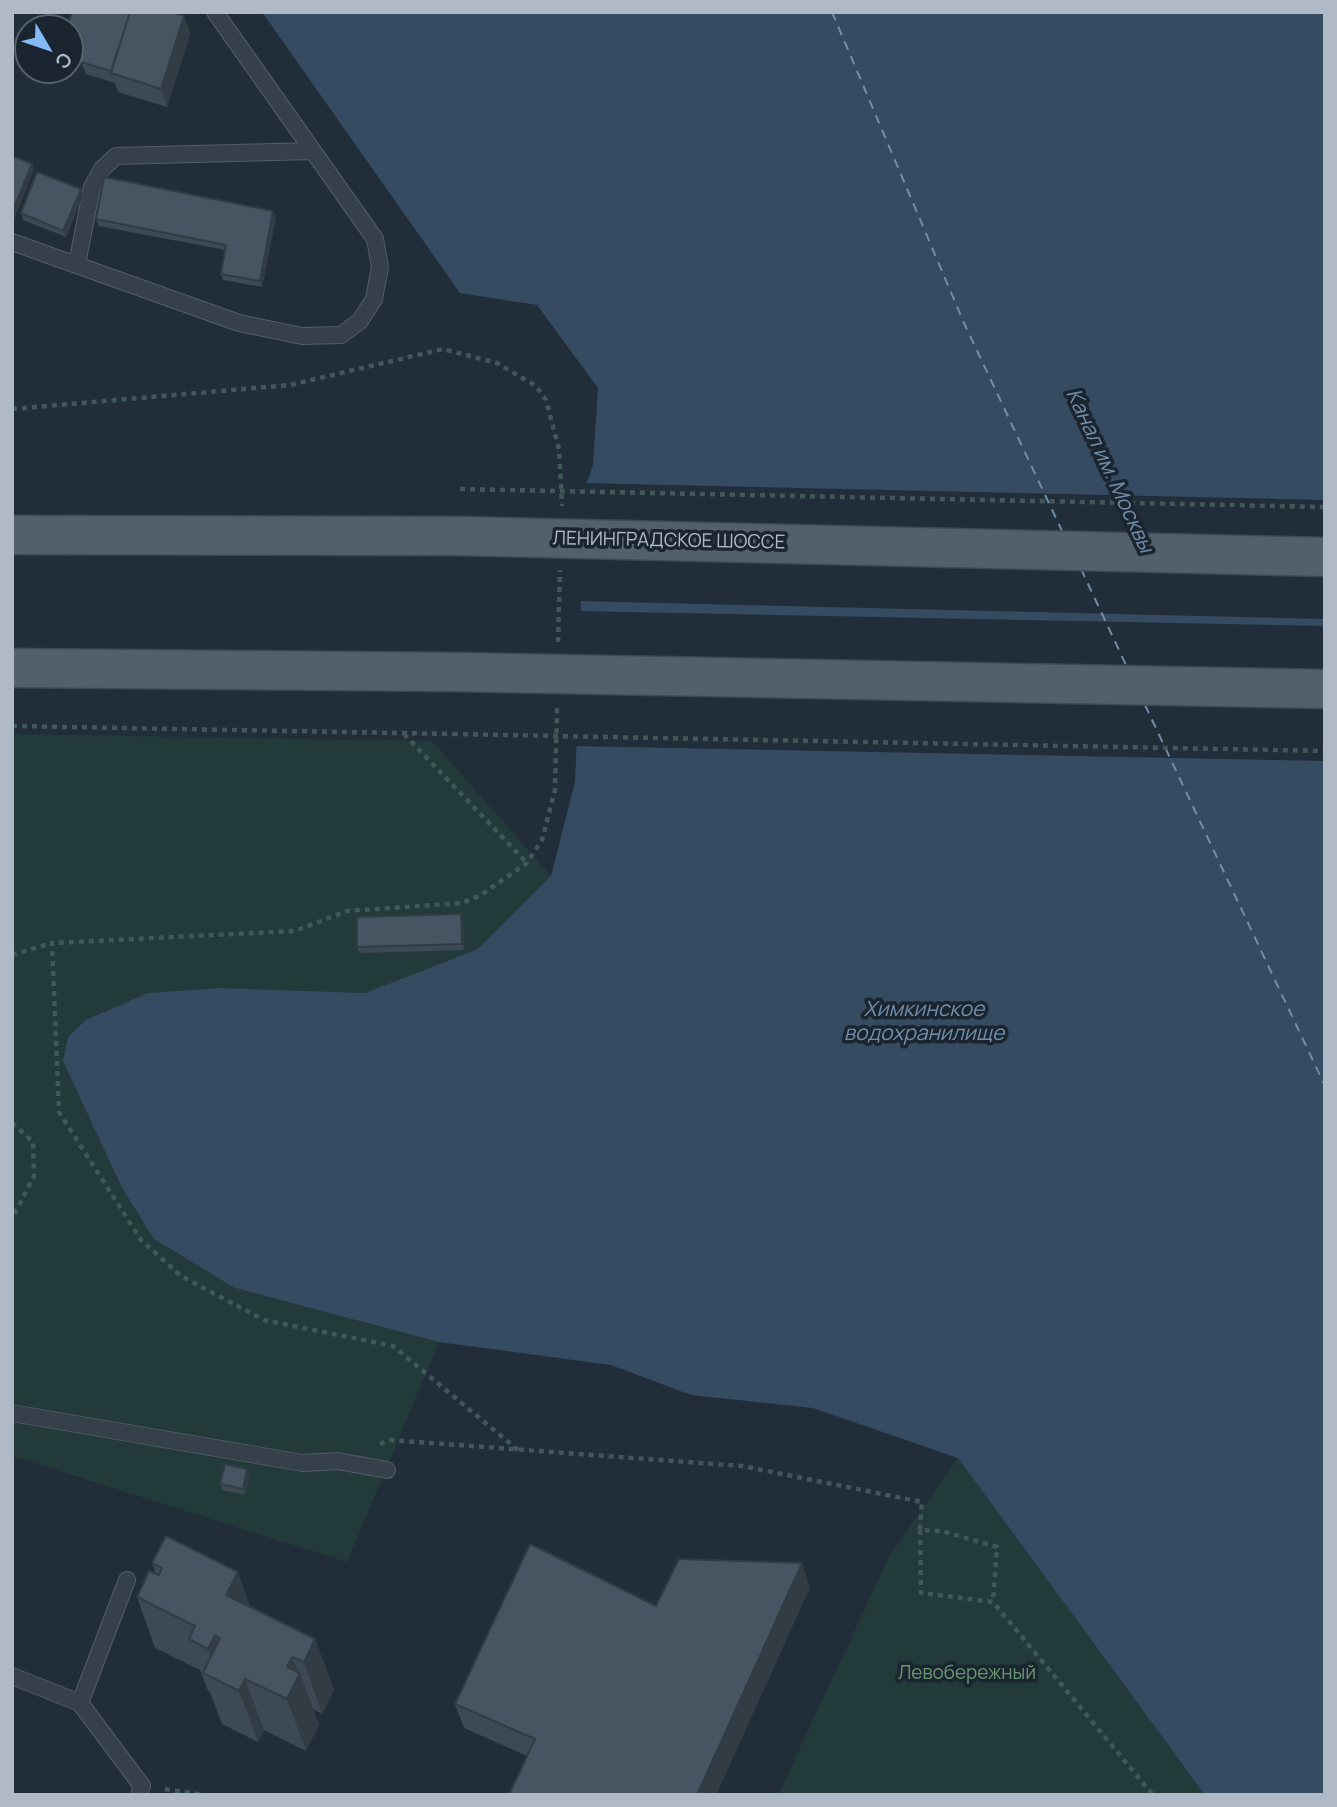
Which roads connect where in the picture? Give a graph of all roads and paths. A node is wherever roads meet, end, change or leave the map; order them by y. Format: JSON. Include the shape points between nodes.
{"nodes":[{"id":1,"x":215,"y":12,"type":"edge"},
{"id":2,"x":313,"y":151,"type":"junction"},
{"id":3,"x":12,"y":242,"type":"edge"},
{"id":4,"x":77,"y":264,"type":"junction"},
{"id":5,"x":12,"y":409,"type":"edge"},
{"id":6,"x":460,"y":489,"type":"dead end"},
{"id":7,"x":1325,"y":507,"type":"edge"},
{"id":8,"x":561,"y":516,"type":"dead end"},
{"id":9,"x":12,"y":535,"type":"edge"},
{"id":10,"x":560,"y":557,"type":"dead end"},
{"id":11,"x":1325,"y":557,"type":"edge"},
{"id":12,"x":558,"y":653,"type":"dead end"},
{"id":13,"x":12,"y":668,"type":"edge"},
{"id":14,"x":1325,"y":689,"type":"edge"},
{"id":15,"x":557,"y":694,"type":"dead end"},
{"id":16,"x":12,"y":726,"type":"edge"},
{"id":17,"x":404,"y":734,"type":"junction"},
{"id":18,"x":1325,"y":751,"type":"edge"},
{"id":19,"x":527,"y":863,"type":"junction"},
{"id":20,"x":52,"y":943,"type":"junction"},
{"id":21,"x":12,"y":955,"type":"edge"},
{"id":22,"x":12,"y":1123,"type":"edge"},
{"id":23,"x":12,"y":1219,"type":"edge"},
{"id":24,"x":12,"y":1413,"type":"edge"},
{"id":25,"x":518,"y":1450,"type":"junction"},
{"id":26,"x":338,"y":1461,"type":"junction"},
{"id":27,"x":387,"y":1470,"type":"dead end"},
{"id":28,"x":920,"y":1530,"type":"junction"},
{"id":29,"x":127,"y":1580,"type":"dead end"},
{"id":30,"x":993,"y":1602,"type":"junction"},
{"id":31,"x":12,"y":1676,"type":"edge"},
{"id":32,"x":80,"y":1703,"type":"junction"},
{"id":33,"x":141,"y":1791,"type":"edge"},
{"id":34,"x":205,"y":1795,"type":"edge"},
{"id":35,"x":1153,"y":1795,"type":"edge"}],
"edges":[{"from":1,"to":2,"type":"lane"},
{"from":2,"to":4,"type":"lane","via":[[116,156],[92,187]]},
{"from":2,"to":4,"type":"lane","via":[[375,239],[380,267],[374,299],[360,321],[341,335],[302,336],[239,323]]},
{"from":3,"to":4,"type":"lane"},
{"from":5,"to":8,"type":"path","via":[[290,385],[443,349],[471,354],[520,374],[537,386],[546,400],[559,449]]},
{"from":6,"to":7,"type":"path","bridge":true},
{"from":9,"to":11,"type":"main road","name":"ЛЕНИНГРАДСКОЕ ШОССЕ","bridge":true,"via":[[458,536]]},
{"from":10,"to":12,"type":"path"},
{"from":13,"to":14,"type":"main road","bridge":true},
{"from":15,"to":19,"type":"path","via":[[555,789],[542,841]]},
{"from":16,"to":17,"type":"path"},
{"from":17,"to":18,"type":"path","bridge":true},
{"from":17,"to":19,"type":"path"},
{"from":19,"to":20,"type":"path","via":[[462,903],[347,911],[295,931]]},
{"from":20,"to":21,"type":"path"},
{"from":20,"to":25,"type":"path","via":[[59,1112],[141,1240],[181,1276],[264,1320],[393,1346]]},
{"from":22,"to":23,"type":"path","via":[[33,1142],[34,1176]]},
{"from":24,"to":26,"type":"lane","via":[[303,1463]]},
{"from":25,"to":26,"type":"path","via":[[390,1440]]},
{"from":25,"to":28,"type":"path","via":[[742,1466],[883,1494],[922,1502]]},
{"from":26,"to":27,"type":"lane"},
{"from":28,"to":30,"type":"path","via":[[942,1531],[997,1547]]},
{"from":28,"to":30,"type":"path","via":[[921,1593]]},
{"from":29,"to":32,"type":"lane"},
{"from":30,"to":35,"type":"path"},
{"from":31,"to":32,"type":"lane"},
{"from":32,"to":33,"type":"lane"},
{"from":33,"to":34,"type":"path"}]}
